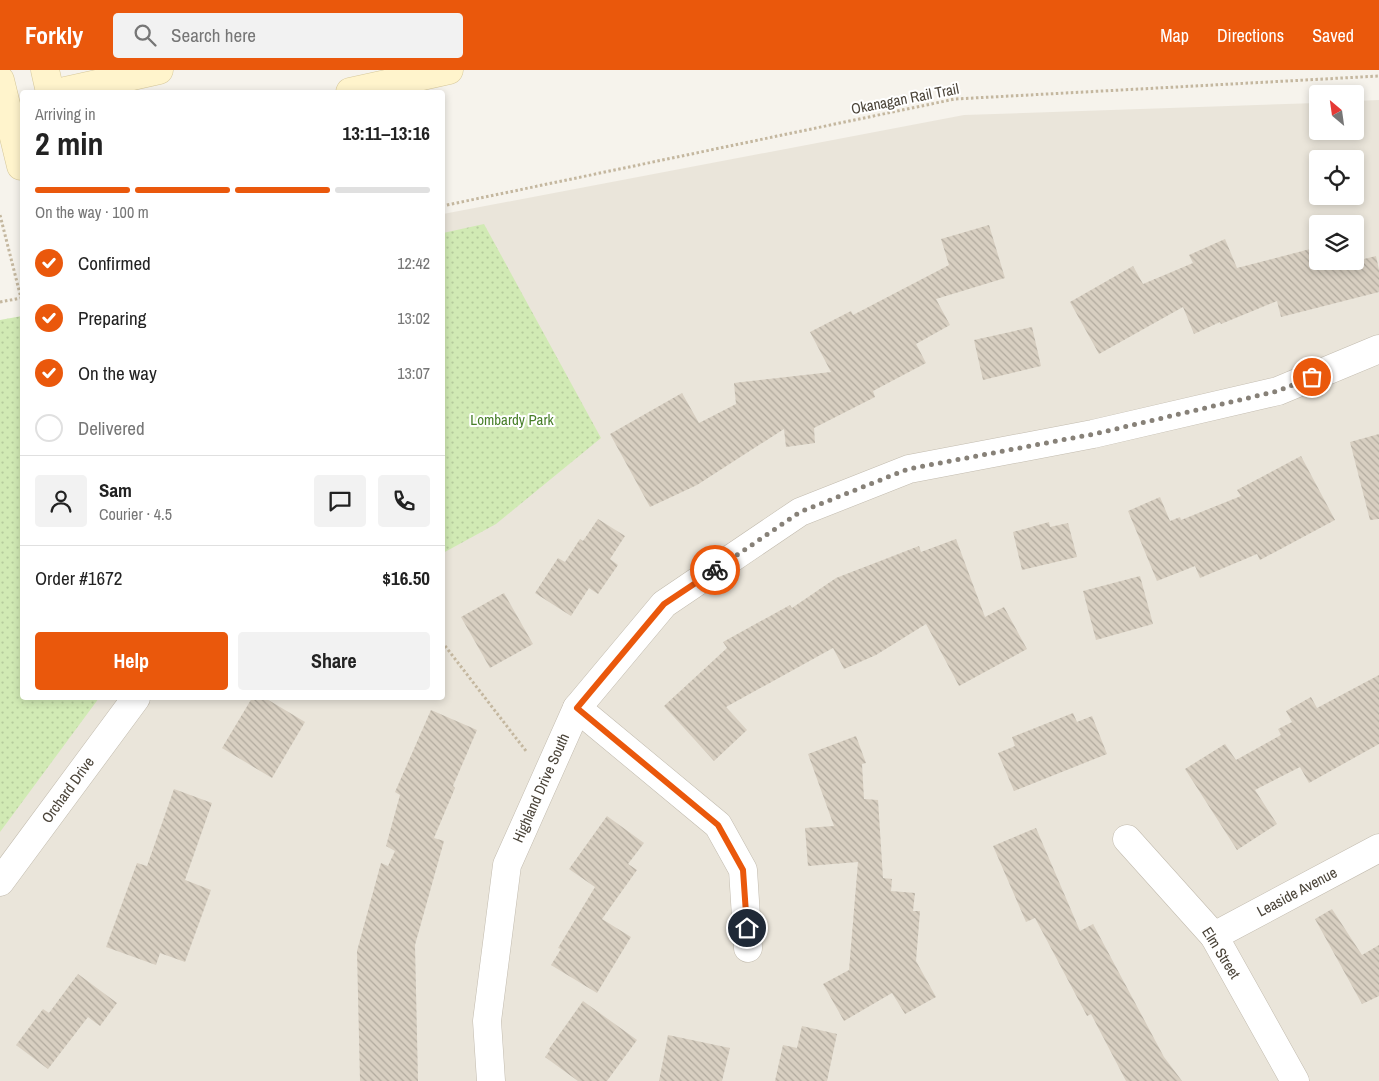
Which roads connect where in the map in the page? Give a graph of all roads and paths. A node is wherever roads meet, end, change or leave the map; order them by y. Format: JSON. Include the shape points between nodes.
{"nodes":[{"id":1,"x":45,"y":70,"type":"edge"},
{"id":2,"x":159,"y":70,"type":"edge"},
{"id":3,"x":449,"y":70,"type":"edge"},
{"id":4,"x":1379,"y":76,"type":"edge"},
{"id":5,"x":50,"y":90,"type":"edge"},
{"id":6,"x":70,"y":90,"type":"edge"},
{"id":7,"x":359,"y":90,"type":"edge"},
{"id":8,"x":7,"y":99,"type":"edge"},
{"id":9,"x":14,"y":167,"type":"edge"},
{"id":10,"x":445,"y":205,"type":"edge"},
{"id":11,"x":0,"y":215,"type":"edge"},
{"id":12,"x":20,"y":290,"type":"edge"},
{"id":13,"x":20,"y":298,"type":"edge"},
{"id":14,"x":0,"y":302,"type":"edge"},
{"id":15,"x":1379,"y":349,"type":"edge"},
{"id":16,"x":445,"y":646,"type":"edge"},
{"id":17,"x":135,"y":700,"type":"edge"},
{"id":18,"x":577,"y":708,"type":"junction"},
{"id":19,"x":546,"y":777,"type":"junction"},
{"id":20,"x":1127,"y":839,"type":"dead end"},
{"id":21,"x":1379,"y":848,"type":"edge"},
{"id":22,"x":0,"y":882,"type":"edge"},
{"id":23,"x":1214,"y":936,"type":"junction"},
{"id":24,"x":748,"y":948,"type":"dead end"},
{"id":25,"x":491,"y":1081,"type":"edge"},
{"id":26,"x":1295,"y":1081,"type":"edge"}],
"edges":[{"from":1,"to":5,"type":"main road"},
{"from":2,"to":6,"type":"main road"},
{"from":3,"to":7,"type":"main road"},
{"from":4,"to":10,"type":"path","name":"Okanagan Rail Trail","via":[[955,99]]},
{"from":8,"to":9,"type":"main road"},
{"from":11,"to":12,"type":"path"},
{"from":13,"to":14,"type":"path"},
{"from":15,"to":18,"type":"street","name":"Highland Drive South","via":[[1278,391],[1094,434],[908,469],[800,512],[664,604]]},
{"from":16,"to":19,"type":"path"},
{"from":17,"to":22,"type":"street","name":"Orchard Drive"},
{"from":18,"to":19,"type":"street","name":"Highland Drive South"},
{"from":18,"to":24,"type":"street","via":[[718,825],[743,870]]},
{"from":19,"to":25,"type":"street","name":"Highland Drive South","via":[[507,865],[486,1021]]},
{"from":20,"to":23,"type":"street","name":"Elm Street"},
{"from":21,"to":23,"type":"street","name":"Leaside Avenue"},
{"from":23,"to":26,"type":"street","name":"Elm Street"}]}
